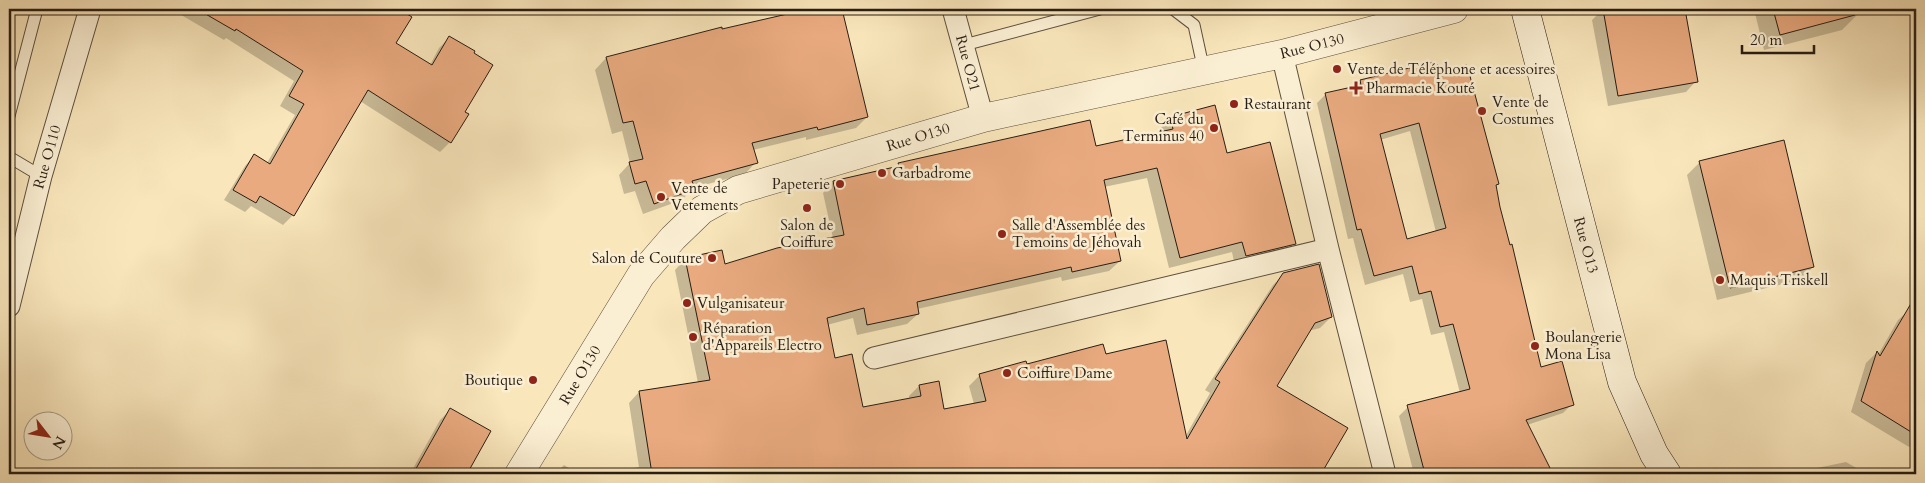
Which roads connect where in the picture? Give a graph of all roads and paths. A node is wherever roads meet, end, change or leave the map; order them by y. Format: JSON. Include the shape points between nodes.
{"nodes":[{"id":1,"x":37,"y":9,"type":"edge"},
{"id":2,"x":90,"y":9,"type":"edge"},
{"id":3,"x":954,"y":9,"type":"edge"},
{"id":4,"x":1100,"y":9,"type":"edge"},
{"id":5,"x":1172,"y":9,"type":"edge"},
{"id":6,"x":1454,"y":9,"type":"edge"},
{"id":7,"x":1525,"y":9,"type":"edge"},
{"id":8,"x":964,"y":45,"type":"junction"},
{"id":9,"x":1282,"y":54,"type":"junction"},
{"id":10,"x":1204,"y":71,"type":"junction"},
{"id":11,"x":9,"y":116,"type":"edge"},
{"id":12,"x":983,"y":118,"type":"junction"},
{"id":13,"x":9,"y":157,"type":"edge"},
{"id":14,"x":41,"y":176,"type":"junction"},
{"id":15,"x":1328,"y":249,"type":"junction"},
{"id":16,"x":9,"y":306,"type":"edge"},
{"id":17,"x":874,"y":358,"type":"dead end"},
{"id":18,"x":519,"y":474,"type":"edge"},
{"id":19,"x":1385,"y":474,"type":"edge"},
{"id":20,"x":1667,"y":474,"type":"edge"}],
"edges":[{"from":1,"to":11,"type":"lane"},
{"from":2,"to":14,"type":"street","name":"Rue O110"},
{"from":3,"to":8,"type":"street","name":"Rue O21"},
{"from":4,"to":8,"type":"lane"},
{"from":5,"to":10,"type":"lane","via":[[1194,25]]},
{"from":6,"to":9,"type":"street","name":"Rue O130"},
{"from":7,"to":20,"type":"street","name":"Rue O13","via":[[1622,382],[1654,454]]},
{"from":8,"to":12,"type":"street","name":"Rue O21"},
{"from":9,"to":10,"type":"street","name":"Rue O130"},
{"from":9,"to":15,"type":"street"},
{"from":10,"to":12,"type":"street","name":"Rue O130"},
{"from":12,"to":18,"type":"street","name":"Rue O130","via":[[738,190],[702,210],[641,275]]},
{"from":13,"to":14,"type":"lane"},
{"from":14,"to":16,"type":"street","name":"Rue O110"},
{"from":15,"to":17,"type":"street"},
{"from":15,"to":19,"type":"street"}]}
